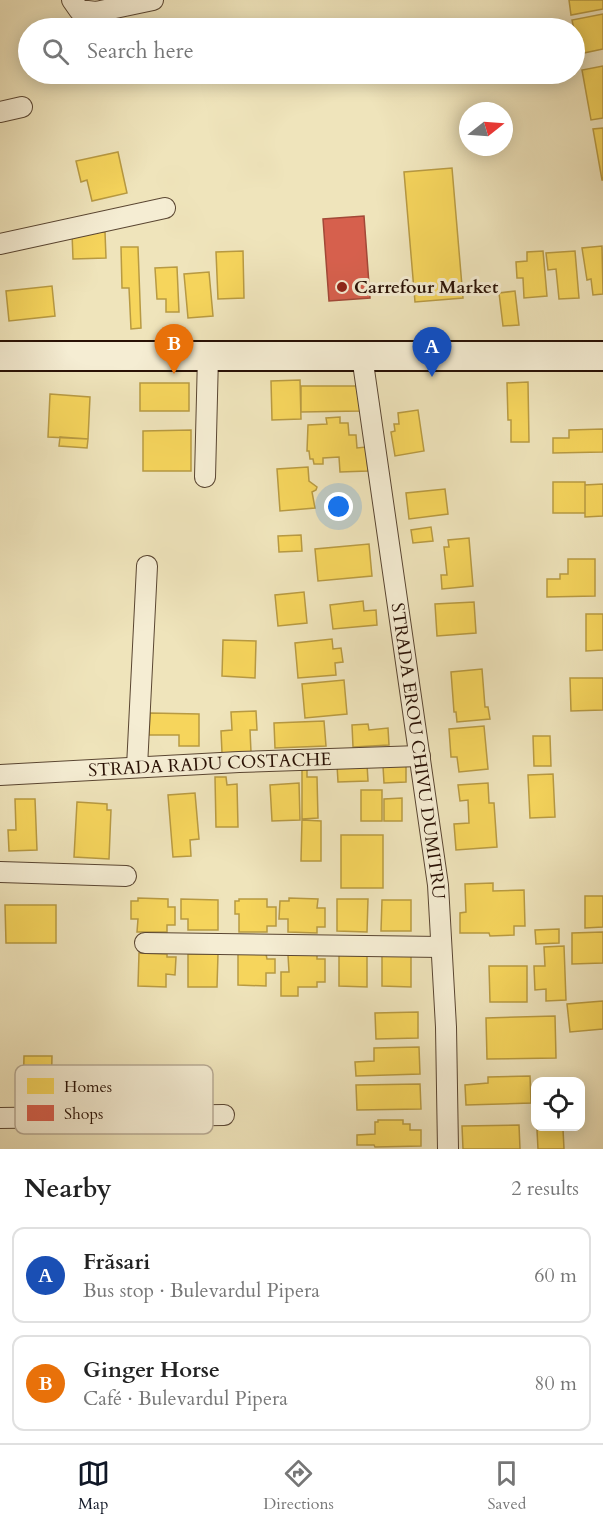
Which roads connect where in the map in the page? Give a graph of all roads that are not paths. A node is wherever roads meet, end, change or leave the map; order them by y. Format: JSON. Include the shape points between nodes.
{"nodes":[{"id":1,"x":72,"y":0,"type":"edge"},
{"id":2,"x":153,"y":0,"type":"edge"},
{"id":3,"x":22,"y":107,"type":"dead end"},
{"id":4,"x":0,"y":112,"type":"edge"},
{"id":5,"x":165,"y":208,"type":"dead end"},
{"id":6,"x":0,"y":244,"type":"edge"},
{"id":7,"x":0,"y":356,"type":"edge"},
{"id":8,"x":208,"y":356,"type":"junction"},
{"id":9,"x":362,"y":356,"type":"junction"},
{"id":10,"x":603,"y":356,"type":"edge"},
{"id":11,"x":205,"y":477,"type":"dead end"},
{"id":12,"x":147,"y":566,"type":"dead end"},
{"id":13,"x":420,"y":756,"type":"junction"},
{"id":14,"x":137,"y":767,"type":"junction"},
{"id":15,"x":0,"y":774,"type":"edge"},
{"id":16,"x":0,"y":872,"type":"edge"},
{"id":17,"x":126,"y":876,"type":"dead end"},
{"id":18,"x":145,"y":943,"type":"dead end"},
{"id":19,"x":441,"y":947,"type":"junction"},
{"id":20,"x":213,"y":1115,"type":"edge"},
{"id":21,"x":224,"y":1115,"type":"dead end"},
{"id":22,"x":0,"y":1118,"type":"edge"},
{"id":23,"x":15,"y":1118,"type":"edge"},
{"id":24,"x":448,"y":1149,"type":"edge"}],
"edges":[{"from":1,"to":2,"type":"street","via":[[80,10],[96,12]]},
{"from":3,"to":4,"type":"street"},
{"from":5,"to":6,"type":"street"},
{"from":7,"to":8,"type":"main road"},
{"from":8,"to":9,"type":"main road"},
{"from":8,"to":11,"type":"street"},
{"from":9,"to":10,"type":"main road"},
{"from":9,"to":13,"type":"street","name":"STRADA EROU CHIVU DUMITRU"},
{"from":12,"to":14,"type":"street"},
{"from":13,"to":14,"type":"street","name":"STRADA RADU COSTACHE"},
{"from":13,"to":19,"type":"street","name":"STRADA EROU CHIVU DUMITRU","via":[[438,885]]},
{"from":14,"to":15,"type":"street","name":"STRADA RADU COSTACHE"},
{"from":16,"to":17,"type":"street"},
{"from":18,"to":19,"type":"street"},
{"from":19,"to":24,"type":"street","name":"STRADA EROU CHIVU DUMITRU"},
{"from":20,"to":21,"type":"street"},
{"from":22,"to":23,"type":"street"}]}
